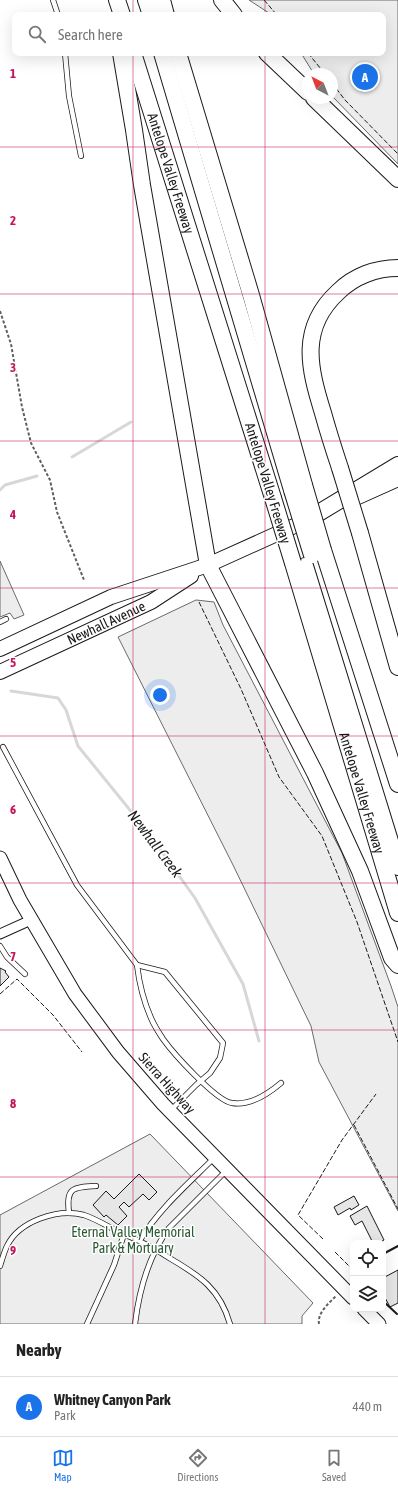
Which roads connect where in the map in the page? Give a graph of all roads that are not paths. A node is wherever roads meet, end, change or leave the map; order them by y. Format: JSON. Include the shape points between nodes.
{"nodes":[{"id":1,"x":53,"y":0,"type":"edge"},
{"id":2,"x":112,"y":0,"type":"edge"},
{"id":3,"x":117,"y":0,"type":"edge"},
{"id":4,"x":127,"y":0,"type":"edge"},
{"id":5,"x":146,"y":0,"type":"edge"},
{"id":6,"x":162,"y":0,"type":"edge"},
{"id":7,"x":222,"y":0,"type":"edge"},
{"id":8,"x":57,"y":12,"type":"edge"},
{"id":9,"x":114,"y":12,"type":"edge"},
{"id":10,"x":121,"y":12,"type":"edge"},
{"id":11,"x":130,"y":12,"type":"edge"},
{"id":12,"x":150,"y":12,"type":"edge"},
{"id":13,"x":165,"y":12,"type":"edge"},
{"id":14,"x":232,"y":12,"type":"edge"},
{"id":15,"x":65,"y":56,"type":"edge"},
{"id":16,"x":122,"y":56,"type":"edge"},
{"id":17,"x":134,"y":56,"type":"edge"},
{"id":18,"x":145,"y":56,"type":"edge"},
{"id":19,"x":163,"y":56,"type":"edge"},
{"id":20,"x":179,"y":56,"type":"edge"},
{"id":21,"x":270,"y":56,"type":"edge"},
{"id":22,"x":302,"y":86,"type":"edge"},
{"id":23,"x":320,"y":104,"type":"edge"},
{"id":24,"x":81,"y":156,"type":"dead end"},
{"id":25,"x":398,"y":179,"type":"edge"},
{"id":26,"x":398,"y":268,"type":"edge"},
{"id":27,"x":398,"y":465,"type":"edge"},
{"id":28,"x":398,"y":479,"type":"edge"},
{"id":29,"x":288,"y":492,"type":"junction"},
{"id":30,"x":302,"y":523,"type":"junction"},
{"id":31,"x":308,"y":557,"type":"junction"},
{"id":32,"x":208,"y":565,"type":"junction"},
{"id":33,"x":6,"y":619,"type":"dead end"},
{"id":34,"x":0,"y":622,"type":"edge"},
{"id":35,"x":0,"y":649,"type":"edge"},
{"id":36,"x":398,"y":667,"type":"edge"},
{"id":37,"x":0,"y":672,"type":"edge"},
{"id":38,"x":3,"y":748,"type":"dead end"},
{"id":39,"x":398,"y":784,"type":"edge"},
{"id":40,"x":398,"y":833,"type":"edge"},
{"id":41,"x":0,"y":858,"type":"edge"},
{"id":42,"x":398,"y":867,"type":"edge"},
{"id":43,"x":398,"y":913,"type":"edge"},
{"id":44,"x":31,"y":920,"type":"junction"},
{"id":45,"x":0,"y":934,"type":"edge"},
{"id":46,"x":0,"y":946,"type":"edge"},
{"id":47,"x":137,"y":965,"type":"junction"},
{"id":48,"x":398,"y":965,"type":"edge"},
{"id":49,"x":25,"y":974,"type":"dead end"},
{"id":50,"x":201,"y":1081,"type":"junction"},
{"id":51,"x":281,"y":1083,"type":"dead end"},
{"id":52,"x":170,"y":1111,"type":"junction"},
{"id":53,"x":215,"y":1157,"type":"junction"},
{"id":54,"x":227,"y":1169,"type":"junction"},
{"id":55,"x":96,"y":1186,"type":"dead end"},
{"id":56,"x":69,"y":1213,"type":"junction"},
{"id":57,"x":124,"y":1234,"type":"junction"},
{"id":58,"x":140,"y":1240,"type":"junction"},
{"id":59,"x":156,"y":1250,"type":"junction"},
{"id":60,"x":0,"y":1266,"type":"edge"},
{"id":61,"x":349,"y":1293,"type":"edge"},
{"id":62,"x":367,"y":1312,"type":"edge"},
{"id":63,"x":87,"y":1324,"type":"edge"},
{"id":64,"x":135,"y":1324,"type":"edge"},
{"id":65,"x":230,"y":1324,"type":"edge"},
{"id":66,"x":379,"y":1324,"type":"edge"}],
"edges":[{"from":1,"to":8,"type":"lane"},
{"from":2,"to":9,"type":"highway"},
{"from":3,"to":10,"type":"highway"},
{"from":4,"to":11,"type":"highway"},
{"from":5,"to":12,"type":"highway"},
{"from":6,"to":13,"type":"highway"},
{"from":7,"to":14,"type":"highway"},
{"from":15,"to":24,"type":"lane","via":[[69,96]]},
{"from":16,"to":32,"type":"highway"},
{"from":17,"to":29,"type":"highway","name":"Antelope Valley Freeway"},
{"from":18,"to":29,"type":"highway"},
{"from":19,"to":29,"type":"highway"},
{"from":20,"to":29,"type":"highway","name":"Antelope Valley Freeway","via":[[251,295]]},
{"from":21,"to":22,"type":"highway"},
{"from":23,"to":25,"type":"highway"},
{"from":26,"to":36,"type":"highway","bridge":true,"via":[[387,268],[357,278],[333,296],[316,323],[310,353],[311,370],[319,401]]},
{"from":27,"to":30,"type":"highway"},
{"from":28,"to":30,"type":"main road","name":"Newhall Avenue"},
{"from":29,"to":31,"type":"highway","name":"Antelope Valley Freeway","bridge":true},
{"from":29,"to":31,"type":"highway","name":"Antelope Valley Freeway","bridge":true},
{"from":30,"to":32,"type":"main road","name":"Newhall Avenue"},
{"from":31,"to":39,"type":"highway","name":"Antelope Valley Freeway"},
{"from":31,"to":40,"type":"highway"},
{"from":31,"to":42,"type":"highway"},
{"from":31,"to":43,"type":"highway","name":"Antelope Valley Freeway"},
{"from":32,"to":35,"type":"main road","name":"Newhall Avenue","via":[[111,597]]},
{"from":32,"to":37,"type":"main road","name":"Newhall Avenue","via":[[151,602]]},
{"from":32,"to":48,"type":"highway","via":[[315,772],[360,871],[392,958]]},
{"from":33,"to":34,"type":"lane"},
{"from":38,"to":47,"type":"lane","via":[[77,885]]},
{"from":41,"to":44,"type":"main road","name":"Sierra Highway"},
{"from":44,"to":45,"type":"street"},
{"from":44,"to":52,"type":"main road","name":"Sierra Highway","via":[[96,1024]]},
{"from":46,"to":49,"type":"lane"},
{"from":47,"to":50,"type":"lane","via":[[150,1017],[163,1039]]},
{"from":47,"to":50,"type":"lane","via":[[165,972],[223,1043],[220,1058]]},
{"from":50,"to":51,"type":"lane","via":[[230,1103],[247,1102],[269,1093]]},
{"from":50,"to":52,"type":"lane"},
{"from":52,"to":53,"type":"main road","name":"Sierra Highway"},
{"from":53,"to":54,"type":"main road","name":"Sierra Highway"},
{"from":53,"to":58,"type":"lane","via":[[163,1209]]},
{"from":54,"to":59,"type":"lane","via":[[169,1228]]},
{"from":54,"to":61,"type":"main road","name":"Sierra Highway"},
{"from":55,"to":56,"type":"lane","via":[[82,1186],[70,1193]]},
{"from":56,"to":57,"type":"lane","via":[[84,1215]]},
{"from":56,"to":60,"type":"lane","via":[[40,1218],[26,1226],[8,1245]]},
{"from":57,"to":58,"type":"lane"},
{"from":57,"to":63,"type":"lane","via":[[114,1264]]},
{"from":58,"to":59,"type":"lane"},
{"from":59,"to":64,"type":"lane","via":[[144,1280]]},
{"from":59,"to":65,"type":"lane","via":[[205,1282],[221,1300]]},
{"from":62,"to":66,"type":"main road"}]}
